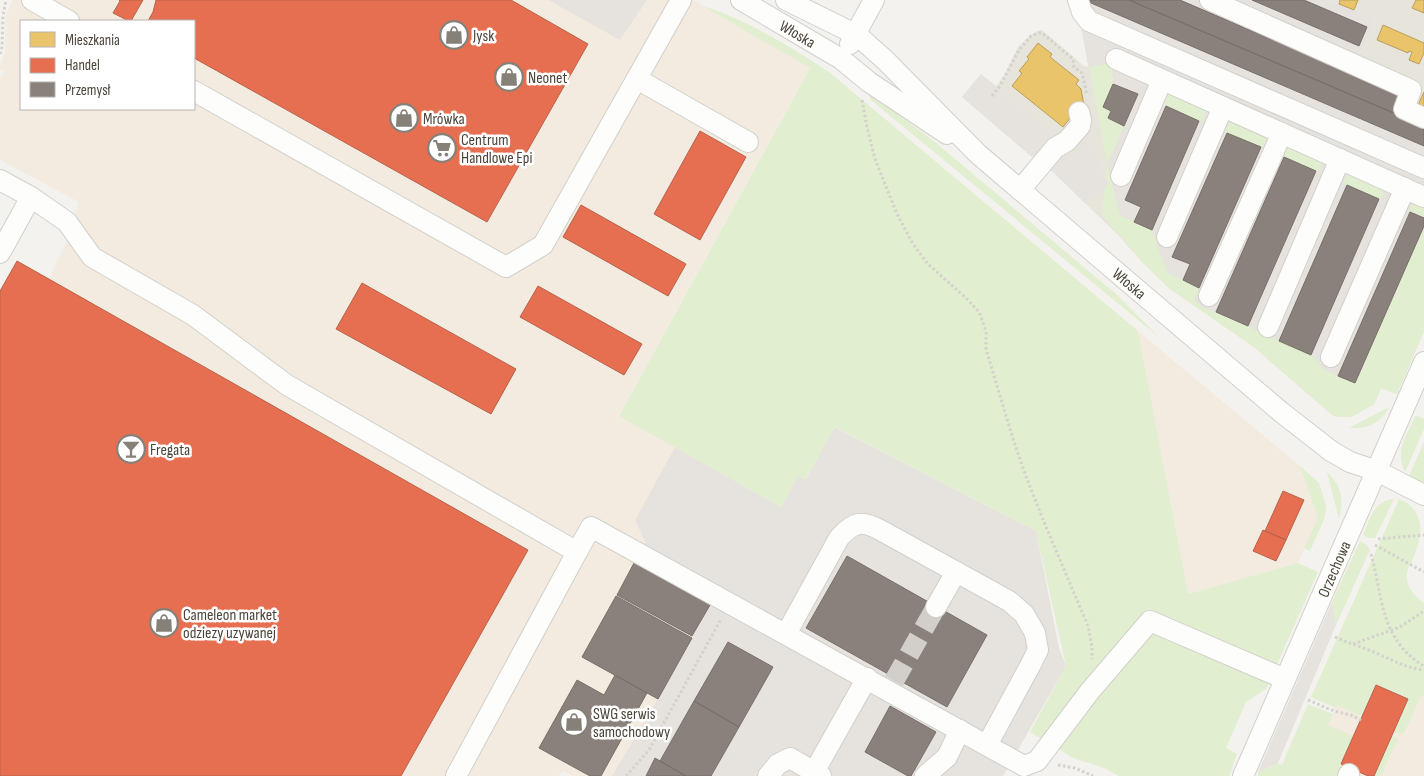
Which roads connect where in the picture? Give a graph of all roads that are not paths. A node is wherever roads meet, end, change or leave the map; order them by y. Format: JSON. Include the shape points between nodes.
{"nodes":[{"id":1,"x":32,"y":0,"type":"edge"},
{"id":2,"x":682,"y":0,"type":"edge"},
{"id":3,"x":741,"y":0,"type":"edge"},
{"id":4,"x":786,"y":0,"type":"edge"},
{"id":5,"x":874,"y":0,"type":"edge"},
{"id":6,"x":1078,"y":0,"type":"edge"},
{"id":7,"x":1210,"y":0,"type":"edge"},
{"id":8,"x":67,"y":20,"type":"edge"},
{"id":9,"x":857,"y":35,"type":"junction"},
{"id":10,"x":841,"y":59,"type":"junction"},
{"id":11,"x":1116,"y":59,"type":"dead end"},
{"id":12,"x":637,"y":79,"type":"junction"},
{"id":13,"x":1162,"y":80,"type":"junction"},
{"id":14,"x":195,"y":92,"type":"edge"},
{"id":15,"x":1084,"y":107,"type":"road end"},
{"id":16,"x":1224,"y":107,"type":"junction"},
{"id":17,"x":1424,"y":118,"type":"edge"},
{"id":18,"x":1282,"y":133,"type":"junction"},
{"id":19,"x":748,"y":142,"type":"dead end"},
{"id":20,"x":978,"y":154,"type":"junction"},
{"id":21,"x":1340,"y":159,"type":"junction"},
{"id":22,"x":1424,"y":168,"type":"edge"},
{"id":23,"x":1121,"y":176,"type":"dead end"},
{"id":24,"x":0,"y":180,"type":"edge"},
{"id":25,"x":1405,"y":188,"type":"junction"},
{"id":26,"x":1020,"y":190,"type":"junction"},
{"id":27,"x":31,"y":197,"type":"junction"},
{"id":28,"x":1424,"y":197,"type":"edge"},
{"id":29,"x":1167,"y":236,"type":"dead end"},
{"id":30,"x":0,"y":253,"type":"edge"},
{"id":31,"x":1209,"y":296,"type":"dead end"},
{"id":32,"x":1268,"y":327,"type":"dead end"},
{"id":33,"x":1331,"y":357,"type":"dead end"},
{"id":34,"x":1424,"y":362,"type":"edge"},
{"id":35,"x":1377,"y":471,"type":"junction"},
{"id":36,"x":1424,"y":495,"type":"edge"},
{"id":37,"x":577,"y":552,"type":"junction"},
{"id":38,"x":956,"y":572,"type":"junction"},
{"id":39,"x":936,"y":607,"type":"tunnel mouth"},
{"id":40,"x":786,"y":634,"type":"junction"},
{"id":41,"x":866,"y":678,"type":"junction"},
{"id":42,"x":1285,"y":679,"type":"junction"},
{"id":43,"x":960,"y":730,"type":"junction"},
{"id":44,"x":987,"y":745,"type":"junction"},
{"id":45,"x":818,"y":774,"type":"edge"},
{"id":46,"x":456,"y":776,"type":"edge"},
{"id":47,"x":768,"y":776,"type":"edge"},
{"id":48,"x":925,"y":776,"type":"edge"},
{"id":49,"x":1243,"y":776,"type":"edge"}],
"edges":[{"from":1,"to":8,"type":"street"},
{"from":2,"to":12,"type":"street"},
{"from":3,"to":10,"type":"street","name":"Włoska"},
{"from":4,"to":9,"type":"street","name":"Włoska"},
{"from":5,"to":9,"type":"street"},
{"from":6,"to":22,"type":"street","via":[[1089,21]]},
{"from":7,"to":17,"type":"street","via":[[1411,90],[1404,109]]},
{"from":9,"to":10,"type":"street"},
{"from":9,"to":20,"type":"street","name":"Włoska"},
{"from":10,"to":20,"type":"street","name":"Włoska","via":[[869,82]]},
{"from":11,"to":13,"type":"street"},
{"from":12,"to":14,"type":"street","via":[[544,245],[506,267]]},
{"from":12,"to":19,"type":"street"},
{"from":13,"to":16,"type":"street"},
{"from":13,"to":23,"type":"street"},
{"from":15,"to":26,"type":"street","via":[[1080,126],[1067,142],[1055,148]]},
{"from":16,"to":18,"type":"street"},
{"from":16,"to":29,"type":"street"},
{"from":18,"to":21,"type":"street"},
{"from":18,"to":31,"type":"street"},
{"from":20,"to":26,"type":"street","name":"Włoska"},
{"from":21,"to":25,"type":"street"},
{"from":21,"to":32,"type":"street"},
{"from":24,"to":27,"type":"street"},
{"from":25,"to":28,"type":"street"},
{"from":25,"to":33,"type":"street"},
{"from":26,"to":35,"type":"street","name":"Włoska","via":[[1281,412],[1355,450]]},
{"from":27,"to":30,"type":"street"},
{"from":27,"to":37,"type":"street","via":[[67,222],[92,258],[193,315],[287,385]]},
{"from":34,"to":35,"type":"street","name":"Orzechowa"},
{"from":35,"to":36,"type":"street","name":"Włoska"},
{"from":35,"to":42,"type":"street","name":"Orzechowa"},
{"from":37,"to":40,"type":"street","via":[[592,527]]},
{"from":37,"to":46,"type":"street"},
{"from":38,"to":39,"type":"street"},
{"from":38,"to":40,"type":"street","via":[[871,524],[857,524],[840,538]]},
{"from":38,"to":44,"type":"street","via":[[1009,601],[1024,614],[1035,633],[1038,650]]},
{"from":40,"to":41,"type":"street"},
{"from":41,"to":43,"type":"street","via":[[892,686]]},
{"from":41,"to":45,"type":"street"},
{"from":42,"to":44,"type":"street","via":[[1150,621],[1090,691],[1037,761],[1024,766]]},
{"from":42,"to":49,"type":"street","name":"Orzechowa"},
{"from":43,"to":44,"type":"street"},
{"from":43,"to":48,"type":"street","via":[[947,757]]},
{"from":45,"to":47,"type":"street","via":[[790,758],[778,764]]}]}
